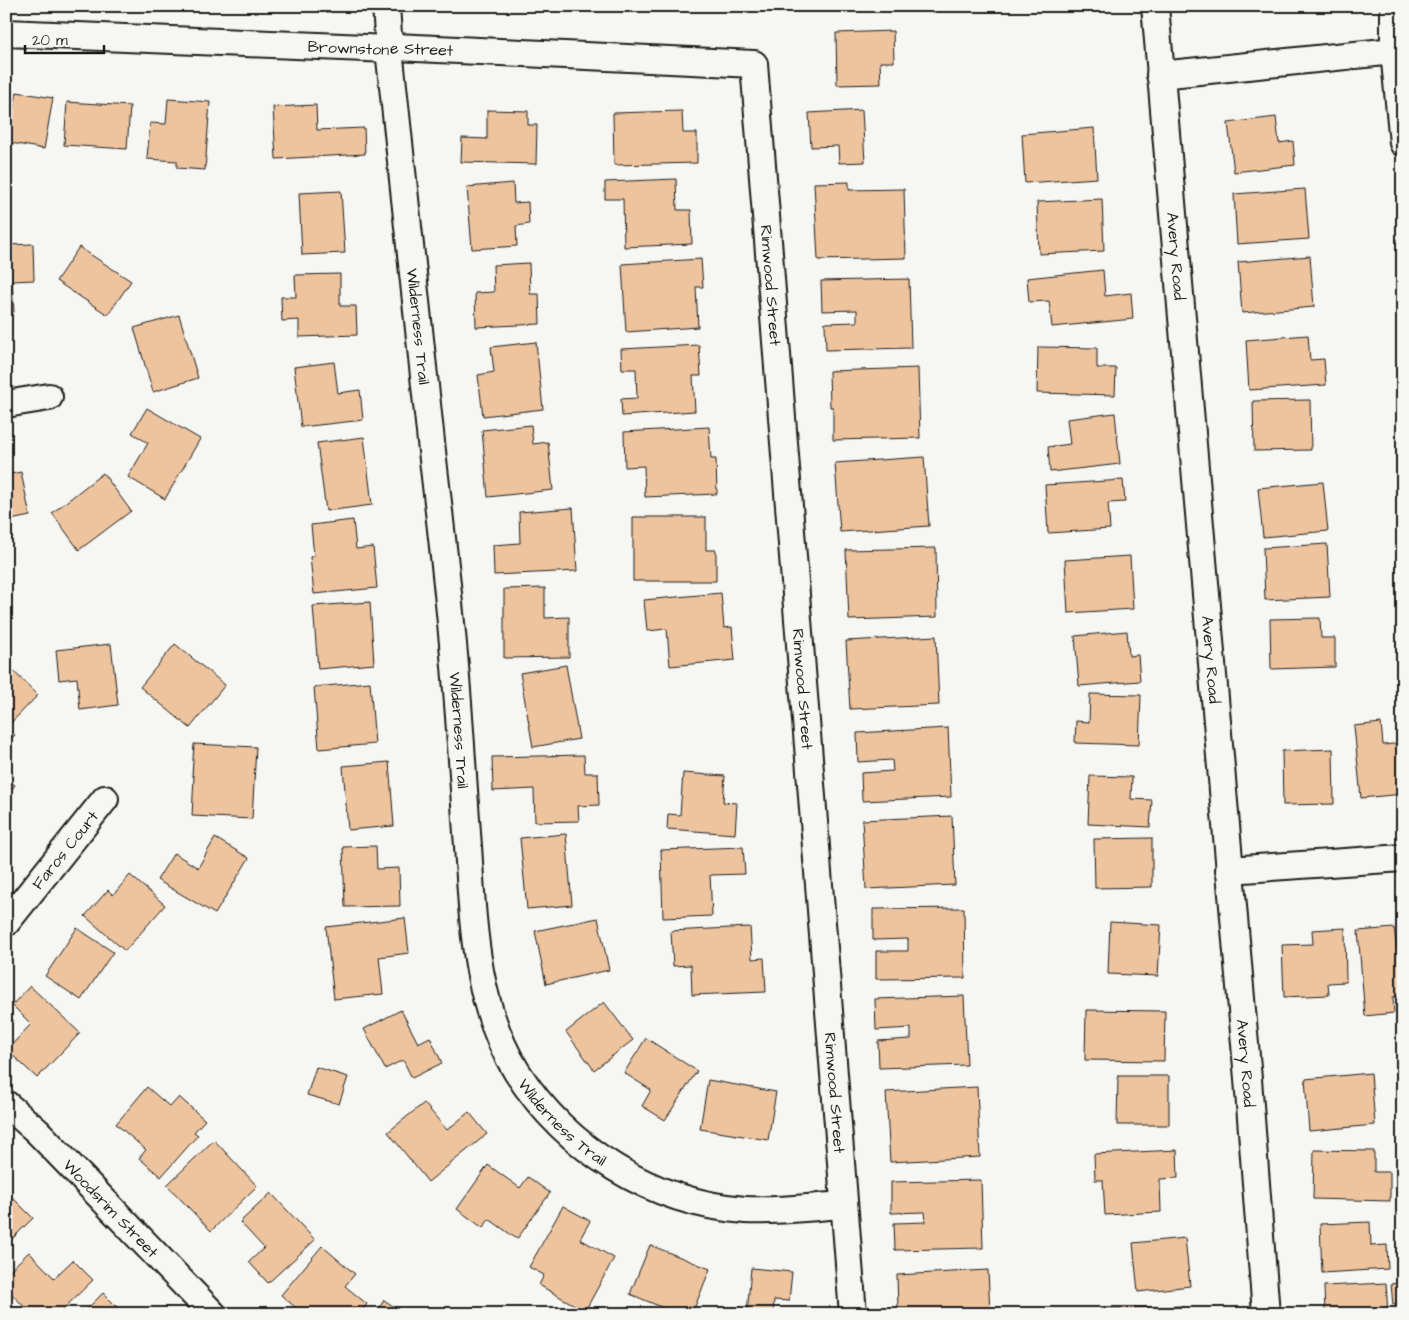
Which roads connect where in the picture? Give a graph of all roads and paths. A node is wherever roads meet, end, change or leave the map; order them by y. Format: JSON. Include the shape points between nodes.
{"nodes":[{"id":1,"x":386,"y":6,"type":"edge"},
{"id":2,"x":1155,"y":6,"type":"edge"},
{"id":3,"x":1394,"y":6,"type":"edge"},
{"id":4,"x":6,"y":33,"type":"edge"},
{"id":5,"x":389,"y":49,"type":"junction"},
{"id":6,"x":1394,"y":51,"type":"junction"},
{"id":7,"x":754,"y":64,"type":"joint"},
{"id":8,"x":1160,"y":75,"type":"junction"},
{"id":9,"x":1403,"y":143,"type":"edge"},
{"id":10,"x":49,"y":397,"type":"dead end"},
{"id":11,"x":6,"y":404,"type":"edge"},
{"id":12,"x":105,"y":799,"type":"dead end"},
{"id":13,"x":1403,"y":858,"type":"edge"},
{"id":14,"x":1229,"y":870,"type":"junction"},
{"id":15,"x":6,"y":923,"type":"edge"},
{"id":16,"x":6,"y":1104,"type":"edge"},
{"id":17,"x":844,"y":1205,"type":"junction"},
{"id":18,"x":212,"y":1314,"type":"edge"},
{"id":19,"x":853,"y":1314,"type":"edge"},
{"id":20,"x":1266,"y":1314,"type":"edge"}],
"edges":[{"from":1,"to":5,"type":"street","name":"Wilderness Trail"},
{"from":2,"to":8,"type":"street","name":"Avery Road"},
{"from":3,"to":6,"type":"street"},
{"from":4,"to":5,"type":"street","name":"Brownstone Street"},
{"from":5,"to":7,"type":"street","name":"Brownstone Street","via":[[395,46]]},
{"from":5,"to":17,"type":"street","name":"Wilderness Trail","via":[[454,656],[474,937],[490,1016],[517,1071],[544,1108],[576,1140],[627,1175],[684,1199],[744,1210]]},
{"from":6,"to":8,"type":"street"},
{"from":6,"to":9,"type":"street"},
{"from":7,"to":17,"type":"street","name":"Rimwood Street"},
{"from":8,"to":14,"type":"street","name":"Avery Road"},
{"from":10,"to":11,"type":"street"},
{"from":12,"to":15,"type":"street","name":"Faros Court"},
{"from":13,"to":14,"type":"street"},
{"from":14,"to":20,"type":"street","name":"Avery Road"},
{"from":16,"to":18,"type":"street","name":"Woodsrim Street","via":[[37,1131]]},
{"from":17,"to":19,"type":"street","name":"Rimwood Street"}]}
